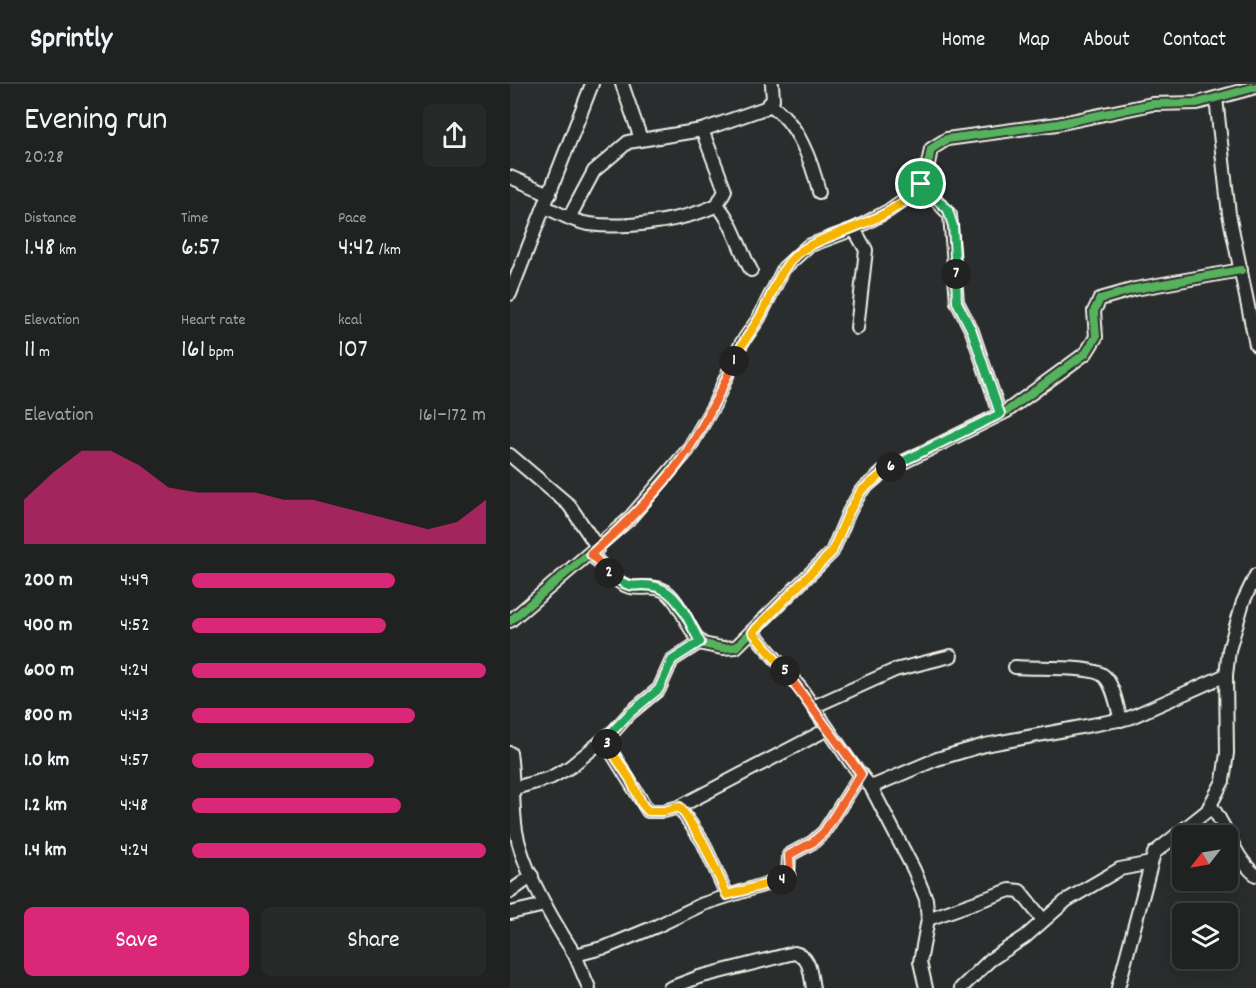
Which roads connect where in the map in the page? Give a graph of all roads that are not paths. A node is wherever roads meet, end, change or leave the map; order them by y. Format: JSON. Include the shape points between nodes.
{"nodes":[{"id":1,"x":592,"y":84,"type":"edge"},
{"id":2,"x":622,"y":84,"type":"edge"},
{"id":3,"x":772,"y":84,"type":"edge"},
{"id":4,"x":1256,"y":87,"type":"edge"},
{"id":5,"x":1216,"y":98,"type":"junction"},
{"id":6,"x":770,"y":105,"type":"junction"},
{"id":7,"x":702,"y":130,"type":"junction"},
{"id":8,"x":641,"y":139,"type":"junction"},
{"id":9,"x":510,"y":177,"type":"edge"},
{"id":10,"x":921,"y":184,"type":"junction"},
{"id":11,"x":819,"y":192,"type":"dead end"},
{"id":12,"x":549,"y":194,"type":"junction"},
{"id":13,"x":717,"y":205,"type":"junction"},
{"id":14,"x":545,"y":207,"type":"junction"},
{"id":15,"x":569,"y":218,"type":"junction"},
{"id":16,"x":854,"y":229,"type":"junction"},
{"id":17,"x":751,"y":270,"type":"dead end"},
{"id":18,"x":1241,"y":270,"type":"junction"},
{"id":19,"x":510,"y":294,"type":"edge"},
{"id":20,"x":857,"y":328,"type":"dead end"},
{"id":21,"x":1256,"y":345,"type":"edge"},
{"id":22,"x":1000,"y":414,"type":"junction"},
{"id":23,"x":510,"y":455,"type":"edge"},
{"id":24,"x":595,"y":551,"type":"junction"},
{"id":25,"x":1256,"y":574,"type":"edge"},
{"id":26,"x":510,"y":621,"type":"edge"},
{"id":27,"x":753,"y":632,"type":"junction"},
{"id":28,"x":700,"y":642,"type":"junction"},
{"id":29,"x":951,"y":656,"type":"dead end"},
{"id":30,"x":1015,"y":667,"type":"dead end"},
{"id":31,"x":1226,"y":675,"type":"junction"},
{"id":32,"x":813,"y":707,"type":"junction"},
{"id":33,"x":1121,"y":720,"type":"junction"},
{"id":34,"x":828,"y":729,"type":"junction"},
{"id":35,"x":604,"y":740,"type":"junction"},
{"id":36,"x":510,"y":753,"type":"edge"},
{"id":37,"x":511,"y":768,"type":"edge"},
{"id":38,"x":861,"y":774,"type":"junction"},
{"id":39,"x":871,"y":787,"type":"junction"},
{"id":40,"x":515,"y":788,"type":"junction"},
{"id":41,"x":1211,"y":806,"type":"junction"},
{"id":42,"x":680,"y":807,"type":"junction"},
{"id":43,"x":1150,"y":863,"type":"junction"},
{"id":44,"x":532,"y":876,"type":"junction"},
{"id":45,"x":1256,"y":876,"type":"edge"},
{"id":46,"x":510,"y":892,"type":"edge"},
{"id":47,"x":727,"y":895,"type":"junction"},
{"id":48,"x":545,"y":904,"type":"junction"},
{"id":49,"x":510,"y":913,"type":"edge"},
{"id":50,"x":928,"y":919,"type":"junction"},
{"id":51,"x":1043,"y":920,"type":"junction"},
{"id":52,"x":575,"y":955,"type":"junction"},
{"id":53,"x":673,"y":987,"type":"edge"},
{"id":54,"x":589,"y":988,"type":"edge"},
{"id":55,"x":813,"y":988,"type":"edge"},
{"id":56,"x":926,"y":988,"type":"edge"},
{"id":57,"x":961,"y":988,"type":"edge"},
{"id":58,"x":1118,"y":988,"type":"edge"}],
"edges":[{"from":1,"to":12,"type":"street"},
{"from":2,"to":8,"type":"street"},
{"from":3,"to":6,"type":"street"},
{"from":4,"to":5,"type":"street"},
{"from":5,"to":10,"type":"street","via":[[1185,105],[1152,104],[1057,124],[946,139],[931,149],[930,164]]},
{"from":5,"to":18,"type":"street"},
{"from":6,"to":7,"type":"street"},
{"from":6,"to":11,"type":"street","via":[[784,116],[806,152]]},
{"from":7,"to":8,"type":"street"},
{"from":7,"to":13,"type":"street","via":[[724,190]]},
{"from":8,"to":15,"type":"street","via":[[619,148],[594,171]]},
{"from":9,"to":12,"type":"street"},
{"from":10,"to":16,"type":"street","via":[[888,211]]},
{"from":10,"to":22,"type":"street","via":[[950,215],[957,302],[972,331]]},
{"from":12,"to":14,"type":"street"},
{"from":13,"to":15,"type":"street","via":[[676,218],[635,224],[588,224]]},
{"from":13,"to":17,"type":"street","via":[[725,213]]},
{"from":14,"to":15,"type":"street"},
{"from":14,"to":19,"type":"street"},
{"from":16,"to":20,"type":"street","via":[[866,250]]},
{"from":16,"to":24,"type":"street","via":[[808,246],[784,268],[688,450],[628,520]]},
{"from":18,"to":21,"type":"street"},
{"from":18,"to":22,"type":"street","via":[[1100,299],[1094,311],[1096,337],[1086,353]]},
{"from":22,"to":27,"type":"street","via":[[883,472],[861,491],[832,552]]},
{"from":23,"to":24,"type":"street","via":[[569,505]]},
{"from":24,"to":26,"type":"street"},
{"from":24,"to":28,"type":"street","via":[[622,584],[657,587],[668,593]]},
{"from":25,"to":31,"type":"street","via":[[1235,629]]},
{"from":27,"to":28,"type":"street","via":[[736,647]]},
{"from":27,"to":32,"type":"street"},
{"from":28,"to":35,"type":"street","via":[[672,660],[659,689]]},
{"from":29,"to":32,"type":"street","via":[[894,670]]},
{"from":30,"to":33,"type":"street","via":[[1092,669],[1105,677]]},
{"from":31,"to":33,"type":"street","via":[[1157,708]]},
{"from":31,"to":41,"type":"street","via":[[1227,753],[1223,781]]},
{"from":32,"to":34,"type":"street"},
{"from":33,"to":39,"type":"street","via":[[985,745],[937,759]]},
{"from":34,"to":38,"type":"street"},
{"from":34,"to":42,"type":"street"},
{"from":35,"to":40,"type":"street","via":[[559,775]]},
{"from":35,"to":42,"type":"street","via":[[648,811]]},
{"from":36,"to":37,"type":"street"},
{"from":37,"to":40,"type":"street"},
{"from":38,"to":39,"type":"street"},
{"from":38,"to":47,"type":"street","via":[[824,832],[789,855],[788,877]]},
{"from":39,"to":50,"type":"street","via":[[914,870],[926,899]]},
{"from":40,"to":44,"type":"street","via":[[516,833]]},
{"from":41,"to":43,"type":"street","via":[[1158,848]]},
{"from":41,"to":45,"type":"street","via":[[1243,864]]},
{"from":42,"to":47,"type":"street","via":[[703,842]]},
{"from":43,"to":51,"type":"street","via":[[1127,866],[1113,873]]},
{"from":43,"to":58,"type":"street"},
{"from":44,"to":46,"type":"street"},
{"from":44,"to":48,"type":"street"},
{"from":47,"to":52,"type":"street","via":[[606,947]]},
{"from":48,"to":49,"type":"street"},
{"from":48,"to":52,"type":"street"},
{"from":50,"to":51,"type":"street","via":[[1010,890],[1020,891]]},
{"from":50,"to":56,"type":"street","via":[[920,962]]},
{"from":51,"to":57,"type":"street","via":[[1026,937],[990,960]]},
{"from":52,"to":54,"type":"street"},
{"from":53,"to":55,"type":"street","via":[[795,953],[807,959]]}]}
